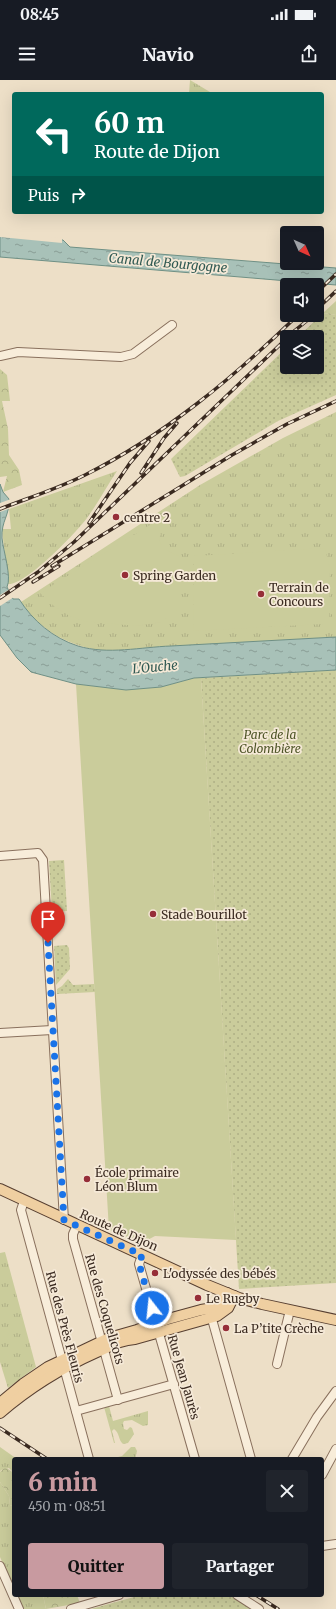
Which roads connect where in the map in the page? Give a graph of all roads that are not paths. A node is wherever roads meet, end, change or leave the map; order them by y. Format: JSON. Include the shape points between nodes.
{"nodes":[{"id":1,"x":172,"y":325,"type":"dead end"},
{"id":2,"x":0,"y":356,"type":"edge"},
{"id":3,"x":0,"y":856,"type":"edge"},
{"id":4,"x":52,"y":1030,"type":"junction"},
{"id":5,"x":0,"y":1033,"type":"edge"},
{"id":6,"x":0,"y":1189,"type":"edge"},
{"id":7,"x":24,"y":1201,"type":"junction"},
{"id":8,"x":64,"y":1220,"type":"junction"},
{"id":9,"x":77,"y":1226,"type":"junction"},
{"id":10,"x":142,"y":1255,"type":"junction"},
{"id":11,"x":231,"y":1295,"type":"junction"},
{"id":12,"x":290,"y":1310,"type":"junction"},
{"id":13,"x":210,"y":1314,"type":"junction"},
{"id":14,"x":336,"y":1320,"type":"edge"},
{"id":15,"x":157,"y":1328,"type":"junction"},
{"id":16,"x":103,"y":1345,"type":"junction"},
{"id":17,"x":63,"y":1364,"type":"junction"},
{"id":18,"x":278,"y":1364,"type":"dead end"},
{"id":19,"x":174,"y":1384,"type":"junction"},
{"id":20,"x":336,"y":1391,"type":"edge"},
{"id":21,"x":118,"y":1400,"type":"junction"},
{"id":22,"x":0,"y":1403,"type":"edge"},
{"id":23,"x":76,"y":1411,"type":"junction"},
{"id":24,"x":0,"y":1413,"type":"edge"},
{"id":25,"x":336,"y":1449,"type":"edge"},
{"id":26,"x":88,"y":1457,"type":"edge"},
{"id":27,"x":194,"y":1457,"type":"edge"},
{"id":28,"x":250,"y":1457,"type":"edge"},
{"id":29,"x":293,"y":1457,"type":"edge"},
{"id":30,"x":324,"y":1471,"type":"edge"},
{"id":31,"x":336,"y":1544,"type":"edge"},
{"id":32,"x":324,"y":1546,"type":"edge"},
{"id":33,"x":0,"y":1566,"type":"edge"},
{"id":34,"x":12,"y":1593,"type":"edge"},
{"id":35,"x":14,"y":1597,"type":"edge"},
{"id":36,"x":112,"y":1597,"type":"edge"},
{"id":37,"x":241,"y":1597,"type":"edge"},
{"id":38,"x":19,"y":1609,"type":"edge"},
{"id":39,"x":71,"y":1609,"type":"edge"},
{"id":40,"x":259,"y":1609,"type":"edge"}],
"edges":[{"from":1,"to":2,"type":"street","via":[[133,354],[121,357],[18,352]]},
{"from":3,"to":4,"type":"street","via":[[38,854],[43,860]]},
{"from":4,"to":5,"type":"street"},
{"from":4,"to":8,"type":"street"},
{"from":6,"to":7,"type":"main road","name":"Route de Dijon"},
{"from":7,"to":8,"type":"main road","name":"Route de Dijon"},
{"from":7,"to":17,"type":"street","name":"Rue des Près Fleuris","via":[[21,1210]]},
{"from":8,"to":9,"type":"main road","name":"Route de Dijon"},
{"from":9,"to":10,"type":"main road","name":"Route de Dijon"},
{"from":9,"to":16,"type":"street","name":"Rue des Coquelicots","via":[[73,1239]]},
{"from":10,"to":11,"type":"main road","name":"Route de Dijon"},
{"from":10,"to":15,"type":"street","name":"Rue Jean Jaurès","via":[[139,1264]]},
{"from":11,"to":12,"type":"main road","name":"Route de Dijon"},
{"from":11,"to":13,"type":"main road"},
{"from":12,"to":14,"type":"main road","name":"Route de Dijon"},
{"from":12,"to":18,"type":"street"},
{"from":13,"to":15,"type":"main road","via":[[201,1310]]},
{"from":13,"to":28,"type":"street"},
{"from":15,"to":16,"type":"main road","via":[[137,1330],[109,1338]]},
{"from":15,"to":19,"type":"street","name":"Rue Jean Jaurès"},
{"from":16,"to":17,"type":"main road"},
{"from":16,"to":21,"type":"street","name":"Rue des Coquelicots"},
{"from":17,"to":22,"type":"main road","via":[[23,1384]]},
{"from":17,"to":23,"type":"street","name":"Rue des Près Fleuris"},
{"from":17,"to":24,"type":"main road"},
{"from":19,"to":21,"type":"street"},
{"from":19,"to":27,"type":"street","name":"Rue Jean Jaurès"},
{"from":20,"to":29,"type":"street"},
{"from":21,"to":23,"type":"street"},
{"from":23,"to":26,"type":"street","name":"Rue des Près Fleuris"},
{"from":25,"to":30,"type":"street"},
{"from":31,"to":32,"type":"street"},
{"from":33,"to":34,"type":"street"},
{"from":35,"to":38,"type":"street"},
{"from":36,"to":39,"type":"street"},
{"from":37,"to":40,"type":"street"}]}
